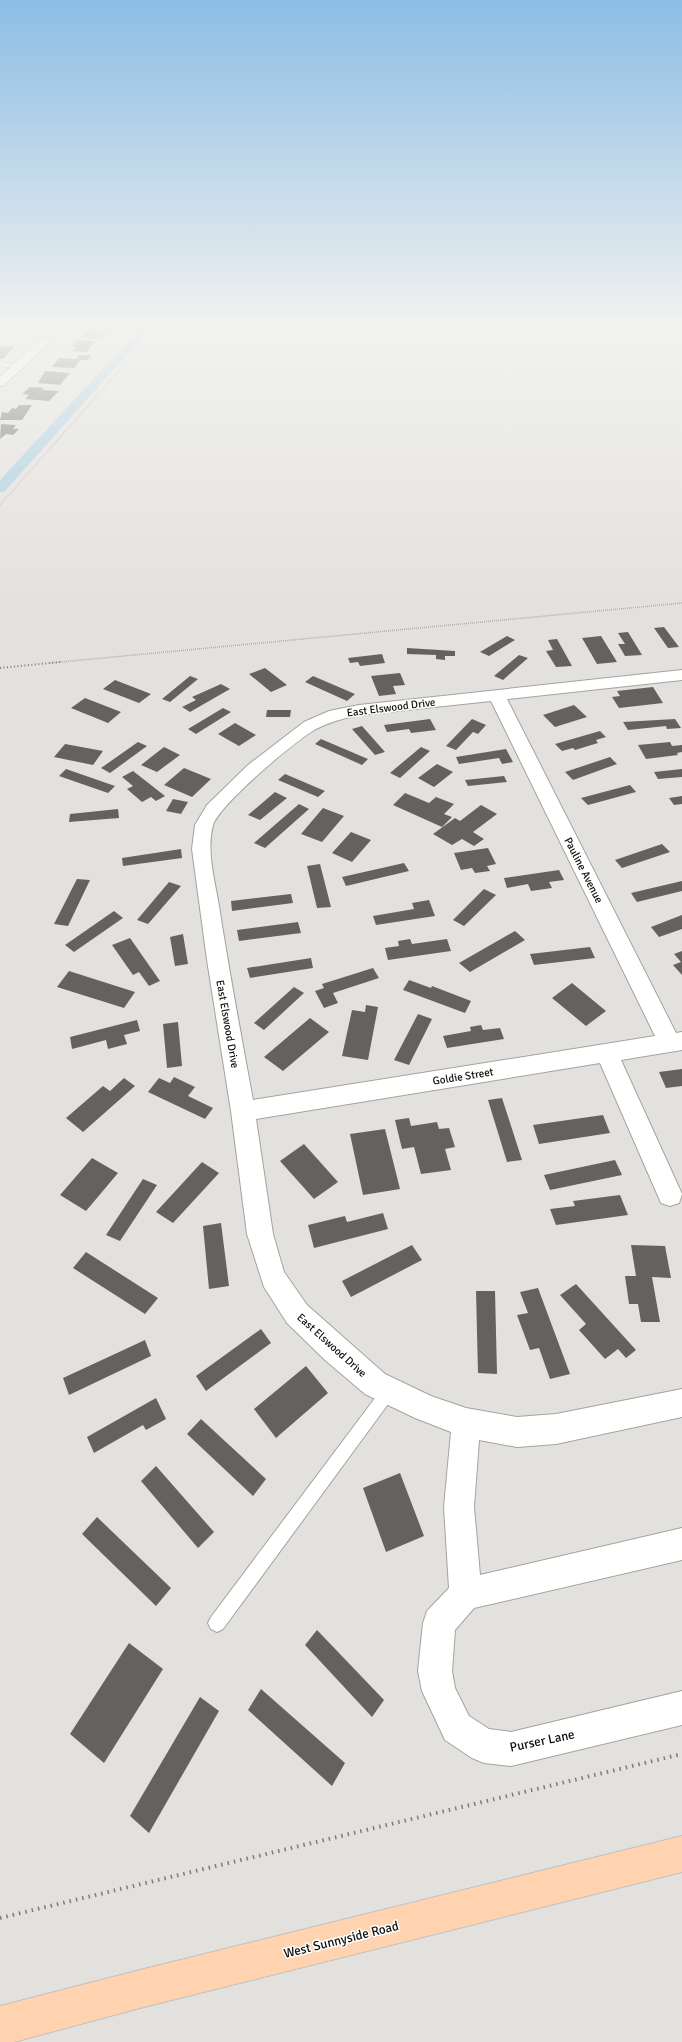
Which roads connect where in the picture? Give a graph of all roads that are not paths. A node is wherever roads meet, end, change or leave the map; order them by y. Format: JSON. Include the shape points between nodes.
{"nodes":[{"id":1,"x":679,"y":680,"type":"edge"},
{"id":2,"x":497,"y":696,"type":"junction"},
{"id":3,"x":676,"y":1042,"type":"edge"},
{"id":4,"x":607,"y":1054,"type":"junction"},
{"id":5,"x":243,"y":1111,"type":"junction"},
{"id":6,"x":670,"y":1195,"type":"dead end"},
{"id":7,"x":389,"y":1391,"type":"junction"},
{"id":8,"x":682,"y":1402,"type":"edge"},
{"id":9,"x":466,"y":1423,"type":"junction"},
{"id":10,"x":682,"y":1544,"type":"edge"},
{"id":11,"x":466,"y":1594,"type":"junction"},
{"id":12,"x":217,"y":1623,"type":"dead end"},
{"id":13,"x":682,"y":1708,"type":"edge"},
{"id":14,"x":682,"y":1854,"type":"edge"},
{"id":15,"x":0,"y":2026,"type":"edge"}],
"edges":[{"from":1,"to":2,"type":"street","name":"East Elswood Drive"},
{"from":2,"to":3,"type":"street","name":"Pauline Avenue"},
{"from":2,"to":5,"type":"street","name":"East Elswood Drive","via":[[359,710],[335,715],[310,726],[278,749],[213,809],[204,825],[201,849],[216,960]]},
{"from":3,"to":4,"type":"street","name":"Goldie Street"},
{"from":4,"to":5,"type":"street","name":"Goldie Street"},
{"from":4,"to":6,"type":"street"},
{"from":5,"to":7,"type":"street","name":"East Elswood Drive","via":[[260,1234],[273,1278],[297,1314],[375,1384]]},
{"from":7,"to":9,"type":"street","name":"East Elswood Drive"},
{"from":7,"to":12,"type":"lane"},
{"from":8,"to":9,"type":"street","name":"East Elswood Drive","via":[[556,1429],[517,1432]]},
{"from":9,"to":11,"type":"street","via":[[460,1506]]},
{"from":10,"to":11,"type":"street"},
{"from":11,"to":13,"type":"street","name":"Purser Lane","via":[[439,1624],[435,1671],[439,1691],[457,1728],[484,1746],[511,1749]]},
{"from":14,"to":15,"type":"main road","name":"West Sunnyside Road"}]}
